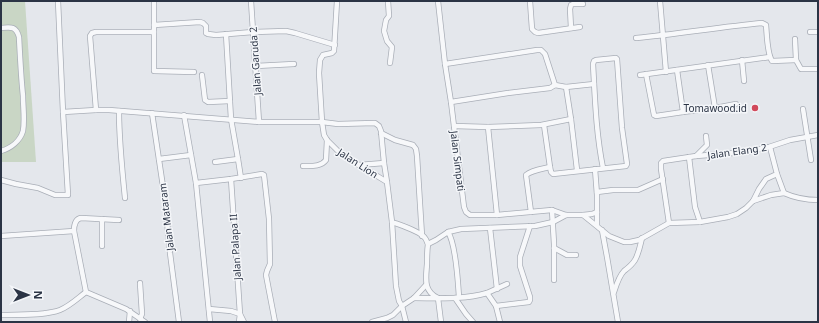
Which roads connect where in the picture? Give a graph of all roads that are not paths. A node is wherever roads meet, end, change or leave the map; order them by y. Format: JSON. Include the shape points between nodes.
{"nodes":[{"id":1,"x":58,"y":1,"type":"edge"},
{"id":2,"x":154,"y":1,"type":"edge"},
{"id":3,"x":251,"y":1,"type":"edge"},
{"id":4,"x":337,"y":1,"type":"edge"},
{"id":5,"x":388,"y":1,"type":"edge"},
{"id":6,"x":438,"y":1,"type":"edge"},
{"id":7,"x":530,"y":1,"type":"edge"},
{"id":8,"x":660,"y":1,"type":"edge"},
{"id":9,"x":583,"y":4,"type":"dead end"},
{"id":10,"x":154,"y":25,"type":"junction"},
{"id":11,"x":580,"y":27,"type":"dead end"},
{"id":12,"x":1,"y":28,"type":"edge"},
{"id":13,"x":571,"y":28,"type":"junction"},
{"id":14,"x":154,"y":32,"type":"junction"},
{"id":15,"x":253,"y":32,"type":"junction"},
{"id":16,"x":810,"y":32,"type":"dead end"},
{"id":17,"x":818,"y":32,"type":"edge"},
{"id":18,"x":226,"y":34,"type":"junction"},
{"id":19,"x":663,"y":36,"type":"junction"},
{"id":20,"x":636,"y":38,"type":"dead end"},
{"id":21,"x":794,"y":39,"type":"dead end"},
{"id":22,"x":335,"y":45,"type":"junction"},
{"id":23,"x":770,"y":57,"type":"junction"},
{"id":24,"x":742,"y":60,"type":"junction"},
{"id":25,"x":796,"y":60,"type":"junction"},
{"id":26,"x":390,"y":63,"type":"dead end"},
{"id":27,"x":294,"y":64,"type":"dead end"},
{"id":28,"x":445,"y":64,"type":"junction"},
{"id":29,"x":708,"y":65,"type":"junction"},
{"id":30,"x":256,"y":66,"type":"junction"},
{"id":31,"x":818,"y":69,"type":"edge"},
{"id":32,"x":677,"y":70,"type":"junction"},
{"id":33,"x":194,"y":72,"type":"dead end"},
{"id":34,"x":666,"y":72,"type":"junction"},
{"id":35,"x":646,"y":74,"type":"junction"},
{"id":36,"x":202,"y":75,"type":"dead end"},
{"id":37,"x":640,"y":75,"type":"dead end"},
{"id":38,"x":744,"y":81,"type":"dead end"},
{"id":39,"x":594,"y":84,"type":"junction"},
{"id":40,"x":555,"y":85,"type":"junction"},
{"id":41,"x":566,"y":88,"type":"junction"},
{"id":42,"x":230,"y":101,"type":"junction"},
{"id":43,"x":452,"y":102,"type":"junction"},
{"id":44,"x":736,"y":104,"type":"dead end"},
{"id":45,"x":715,"y":108,"type":"junction"},
{"id":46,"x":803,"y":109,"type":"dead end"},
{"id":47,"x":96,"y":110,"type":"junction"},
{"id":48,"x":119,"y":111,"type":"junction"},
{"id":49,"x":63,"y":112,"type":"junction"},
{"id":50,"x":683,"y":112,"type":"junction"},
{"id":51,"x":152,"y":113,"type":"junction"},
{"id":52,"x":184,"y":115,"type":"junction"},
{"id":53,"x":231,"y":119,"type":"junction"},
{"id":54,"x":571,"y":119,"type":"junction"},
{"id":55,"x":259,"y":122,"type":"junction"},
{"id":56,"x":322,"y":122,"type":"junction"},
{"id":57,"x":544,"y":125,"type":"junction"},
{"id":58,"x":454,"y":126,"type":"junction"},
{"id":59,"x":488,"y":127,"type":"junction"},
{"id":60,"x":381,"y":133,"type":"junction"},
{"id":61,"x":818,"y":135,"type":"edge"},
{"id":62,"x":706,"y":136,"type":"dead end"},
{"id":63,"x":807,"y":137,"type":"junction"},
{"id":64,"x":327,"y":140,"type":"junction"},
{"id":65,"x":770,"y":147,"type":"junction"},
{"id":66,"x":1,"y":151,"type":"edge"},
{"id":67,"x":191,"y":155,"type":"junction"},
{"id":68,"x":696,"y":156,"type":"junction"},
{"id":69,"x":689,"y":157,"type":"junction"},
{"id":70,"x":159,"y":158,"type":"junction"},
{"id":71,"x":238,"y":158,"type":"junction"},
{"id":72,"x":811,"y":160,"type":"dead end"},
{"id":73,"x":215,"y":162,"type":"dead end"},
{"id":74,"x":359,"y":164,"type":"junction"},
{"id":75,"x":384,"y":164,"type":"junction"},
{"id":76,"x":303,"y":166,"type":"dead end"},
{"id":77,"x":550,"y":167,"type":"junction"},
{"id":78,"x":603,"y":168,"type":"junction"},
{"id":79,"x":595,"y":169,"type":"junction"},
{"id":80,"x":577,"y":170,"type":"junction"},
{"id":81,"x":777,"y":174,"type":"junction"},
{"id":82,"x":241,"y":178,"type":"junction"},
{"id":83,"x":231,"y":179,"type":"junction"},
{"id":84,"x":663,"y":179,"type":"junction"},
{"id":85,"x":1,"y":180,"type":"edge"},
{"id":86,"x":387,"y":182,"type":"junction"},
{"id":87,"x":196,"y":183,"type":"junction"},
{"id":88,"x":597,"y":192,"type":"junction"},
{"id":89,"x":784,"y":193,"type":"junction"},
{"id":90,"x":125,"y":198,"type":"dead end"},
{"id":91,"x":818,"y":200,"type":"edge"},
{"id":92,"x":752,"y":201,"type":"junction"},
{"id":93,"x":552,"y":210,"type":"junction"},
{"id":94,"x":531,"y":212,"type":"junction"},
{"id":95,"x":597,"y":212,"type":"junction"},
{"id":96,"x":497,"y":215,"type":"junction"},
{"id":97,"x":566,"y":215,"type":"junction"},
{"id":98,"x":583,"y":215,"type":"junction"},
{"id":99,"x":102,"y":219,"type":"junction"},
{"id":100,"x":119,"y":220,"type":"dead end"},
{"id":101,"x":392,"y":222,"type":"junction"},
{"id":102,"x":553,"y":222,"type":"junction"},
{"id":103,"x":700,"y":222,"type":"junction"},
{"id":104,"x":669,"y":224,"type":"junction"},
{"id":105,"x":597,"y":225,"type":"junction"},
{"id":106,"x":530,"y":226,"type":"junction"},
{"id":107,"x":490,"y":228,"type":"junction"},
{"id":108,"x":602,"y":230,"type":"junction"},
{"id":109,"x":74,"y":231,"type":"junction"},
{"id":110,"x":448,"y":232,"type":"junction"},
{"id":111,"x":1,"y":236,"type":"edge"},
{"id":112,"x":422,"y":236,"type":"junction"},
{"id":113,"x":642,"y":238,"type":"junction"},
{"id":114,"x":428,"y":244,"type":"junction"},
{"id":115,"x":102,"y":246,"type":"dead end"},
{"id":116,"x":554,"y":248,"type":"junction"},
{"id":117,"x":576,"y":255,"type":"dead end"},
{"id":118,"x":554,"y":280,"type":"dead end"},
{"id":119,"x":140,"y":283,"type":"dead end"},
{"id":120,"x":507,"y":284,"type":"dead end"},
{"id":121,"x":426,"y":285,"type":"junction"},
{"id":122,"x":497,"y":289,"type":"junction"},
{"id":123,"x":86,"y":292,"type":"junction"},
{"id":124,"x":487,"y":293,"type":"junction"},
{"id":125,"x":614,"y":293,"type":"junction"},
{"id":126,"x":414,"y":298,"type":"junction"},
{"id":127,"x":438,"y":298,"type":"junction"},
{"id":128,"x":457,"y":298,"type":"junction"},
{"id":129,"x":402,"y":306,"type":"junction"},
{"id":130,"x":496,"y":306,"type":"junction"},
{"id":131,"x":209,"y":309,"type":"junction"},
{"id":132,"x":130,"y":311,"type":"junction"},
{"id":133,"x":240,"y":314,"type":"junction"},
{"id":134,"x":1,"y":315,"type":"edge"},
{"id":135,"x":140,"y":319,"type":"junction"},
{"id":136,"x":273,"y":321,"type":"edge"},
{"id":137,"x":129,"y":322,"type":"edge"},
{"id":138,"x":145,"y":322,"type":"edge"},
{"id":139,"x":179,"y":322,"type":"edge"},
{"id":140,"x":210,"y":322,"type":"edge"},
{"id":141,"x":239,"y":322,"type":"edge"},
{"id":142,"x":244,"y":322,"type":"edge"},
{"id":143,"x":372,"y":322,"type":"edge"},
{"id":144,"x":406,"y":322,"type":"edge"},
{"id":145,"x":441,"y":322,"type":"edge"},
{"id":146,"x":473,"y":322,"type":"edge"},
{"id":147,"x":500,"y":322,"type":"edge"},
{"id":148,"x":618,"y":322,"type":"edge"}],
"edges":[{"from":1,"to":49,"type":"street"},
{"from":2,"to":10,"type":"street"},
{"from":3,"to":15,"type":"street","name":"Jalan Garuda 2"},
{"from":4,"to":22,"type":"street"},
{"from":5,"to":26,"type":"street","via":[[389,16],[384,31],[392,47]]},
{"from":6,"to":28,"type":"street","name":"Jalan Simpati"},
{"from":7,"to":13,"type":"street","via":[[532,29],[535,32]]},
{"from":8,"to":19,"type":"street"},
{"from":9,"to":13,"type":"street","via":[[571,5]]},
{"from":10,"to":14,"type":"street"},
{"from":10,"to":18,"type":"street","via":[[200,22],[206,26],[208,34]]},
{"from":11,"to":13,"type":"street"},
{"from":12,"to":66,"type":"street","via":[[7,27],[18,32],[24,115],[20,137],[15,144]]},
{"from":14,"to":33,"type":"street","via":[[154,71]]},
{"from":14,"to":47,"type":"street","via":[[92,33],[90,36]]},
{"from":15,"to":18,"type":"street"},
{"from":15,"to":22,"type":"street","via":[[286,31]]},
{"from":15,"to":30,"type":"street","name":"Jalan Garuda 2"},
{"from":16,"to":17,"type":"street"},
{"from":18,"to":42,"type":"street"},
{"from":19,"to":20,"type":"street"},
{"from":19,"to":23,"type":"street","via":[[762,23],[766,24]]},
{"from":19,"to":34,"type":"street"},
{"from":21,"to":25,"type":"street"},
{"from":22,"to":56,"type":"street","via":[[333,52],[323,55],[320,60]]},
{"from":23,"to":24,"type":"street"},
{"from":23,"to":25,"type":"street","via":[[772,61]]},
{"from":24,"to":29,"type":"street"},
{"from":24,"to":38,"type":"street"},
{"from":25,"to":31,"type":"street","via":[[801,69]]},
{"from":27,"to":30,"type":"street"},
{"from":28,"to":40,"type":"street","via":[[540,50],[545,54]]},
{"from":28,"to":43,"type":"street","name":"Jalan Simpati"},
{"from":29,"to":32,"type":"street"},
{"from":29,"to":45,"type":"street"},
{"from":30,"to":55,"type":"street","name":"Jalan Garuda 2"},
{"from":32,"to":34,"type":"street"},
{"from":32,"to":50,"type":"street"},
{"from":34,"to":35,"type":"street"},
{"from":35,"to":37,"type":"street"},
{"from":35,"to":50,"type":"street","via":[[654,116]]},
{"from":36,"to":42,"type":"street","via":[[205,100]]},
{"from":39,"to":41,"type":"street"},
{"from":39,"to":78,"type":"street"},
{"from":39,"to":78,"type":"street","via":[[594,61],[616,58],[627,164]]},
{"from":40,"to":41,"type":"street"},
{"from":40,"to":43,"type":"street","via":[[550,88]]},
{"from":41,"to":54,"type":"street"},
{"from":42,"to":53,"type":"street"},
{"from":43,"to":58,"type":"street","name":"Jalan Simpati"},
{"from":44,"to":45,"type":"street"},
{"from":45,"to":50,"type":"street"},
{"from":46,"to":63,"type":"street"},
{"from":47,"to":48,"type":"street"},
{"from":47,"to":49,"type":"street"},
{"from":48,"to":51,"type":"street"},
{"from":48,"to":90,"type":"street","via":[[120,157]]},
{"from":49,"to":85,"type":"street","via":[[68,195],[55,195],[38,188]]},
{"from":51,"to":52,"type":"street"},
{"from":51,"to":70,"type":"street","name":"Jalan Mataram"},
{"from":52,"to":53,"type":"street"},
{"from":52,"to":67,"type":"street"},
{"from":53,"to":55,"type":"street"},
{"from":53,"to":71,"type":"street"},
{"from":54,"to":57,"type":"street"},
{"from":54,"to":80,"type":"street"},
{"from":55,"to":56,"type":"street"},
{"from":56,"to":60,"type":"street","via":[[373,123],[379,126]]},
{"from":56,"to":64,"type":"street"},
{"from":57,"to":59,"type":"street"},
{"from":57,"to":77,"type":"street"},
{"from":58,"to":59,"type":"street"},
{"from":58,"to":96,"type":"street","name":"Jalan Simpati","via":[[466,212],[470,215]]},
{"from":59,"to":96,"type":"street"},
{"from":60,"to":75,"type":"street"},
{"from":60,"to":112,"type":"street","via":[[413,145],[416,149]]},
{"from":61,"to":63,"type":"street","name":"Jalan Elang 2"},
{"from":62,"to":68,"type":"street","via":[[707,146]]},
{"from":63,"to":65,"type":"street","name":"Jalan Elang 2"},
{"from":63,"to":72,"type":"street"},
{"from":64,"to":74,"type":"street","name":"Jalan Lion","via":[[338,151]]},
{"from":64,"to":76,"type":"street","via":[[326,160],[320,165]]},
{"from":65,"to":68,"type":"street","name":"Jalan Elang 2","via":[[747,152]]},
{"from":65,"to":81,"type":"street"},
{"from":67,"to":70,"type":"street"},
{"from":67,"to":87,"type":"street"},
{"from":68,"to":69,"type":"street","name":"Jalan Elang 2"},
{"from":69,"to":84,"type":"street","name":"Jalan Elang 2","via":[[663,161]]},
{"from":69,"to":103,"type":"street","via":[[696,213]]},
{"from":70,"to":139,"type":"street","name":"Jalan Mataram"},
{"from":71,"to":73,"type":"street"},
{"from":71,"to":82,"type":"street"},
{"from":74,"to":75,"type":"street"},
{"from":74,"to":86,"type":"street","name":"Jalan Lion"},
{"from":75,"to":86,"type":"street"},
{"from":77,"to":80,"type":"street","via":[[553,174]]},
{"from":77,"to":94,"type":"street","via":[[526,175]]},
{"from":78,"to":79,"type":"street"},
{"from":79,"to":80,"type":"street"},
{"from":79,"to":88,"type":"street"},
{"from":81,"to":89,"type":"street"},
{"from":81,"to":92,"type":"street","via":[[766,179]]},
{"from":82,"to":83,"type":"street"},
{"from":82,"to":136,"type":"street","via":[[262,174],[265,177],[270,264],[266,275]]},
{"from":83,"to":87,"type":"street"},
{"from":83,"to":133,"type":"street","name":"Jalan Palapa II"},
{"from":84,"to":88,"type":"street","via":[[638,190]]},
{"from":84,"to":104,"type":"street"},
{"from":86,"to":101,"type":"street","name":"Jalan Lion"},
{"from":87,"to":131,"type":"street"},
{"from":88,"to":95,"type":"street"},
{"from":89,"to":91,"type":"street","via":[[799,199]]},
{"from":89,"to":92,"type":"street"},
{"from":92,"to":103,"type":"street","via":[[737,214]]},
{"from":93,"to":94,"type":"street","name":"Jalan Simpati"},
{"from":93,"to":97,"type":"street","name":"Jalan Simpati"},
{"from":93,"to":102,"type":"street"},
{"from":94,"to":96,"type":"street","name":"Jalan Simpati"},
{"from":95,"to":98,"type":"street"},
{"from":95,"to":105,"type":"street"},
{"from":97,"to":98,"type":"street","name":"Jalan Simpati"},
{"from":97,"to":102,"type":"street"},
{"from":98,"to":105,"type":"street"},
{"from":99,"to":100,"type":"street"},
{"from":99,"to":109,"type":"street","via":[[78,218]]},
{"from":99,"to":115,"type":"street"},
{"from":101,"to":112,"type":"street"},
{"from":101,"to":129,"type":"street","name":"Jalan Lion","via":[[396,286]]},
{"from":102,"to":106,"type":"street"},
{"from":102,"to":116,"type":"street"},
{"from":103,"to":104,"type":"street"},
{"from":104,"to":113,"type":"street"},
{"from":105,"to":108,"type":"street"},
{"from":106,"to":107,"type":"street"},
{"from":106,"to":130,"type":"street","via":[[520,257],[520,266],[530,300]]},
{"from":107,"to":110,"type":"street"},
{"from":107,"to":122,"type":"street"},
{"from":108,"to":113,"type":"street","via":[[624,242]]},
{"from":108,"to":125,"type":"street"},
{"from":109,"to":111,"type":"street"},
{"from":109,"to":123,"type":"street"},
{"from":110,"to":114,"type":"street"},
{"from":110,"to":128,"type":"street","via":[[453,243],[458,281]]},
{"from":112,"to":114,"type":"street"},
{"from":113,"to":125,"type":"street","via":[[635,260],[622,274]]},
{"from":114,"to":121,"type":"street"},
{"from":116,"to":117,"type":"street","via":[[567,255]]},
{"from":116,"to":118,"type":"street"},
{"from":119,"to":135,"type":"street"},
{"from":120,"to":122,"type":"street"},
{"from":121,"to":126,"type":"street"},
{"from":121,"to":127,"type":"street","via":[[433,296]]},
{"from":122,"to":124,"type":"street"},
{"from":123,"to":132,"type":"street"},
{"from":123,"to":134,"type":"street","via":[[61,310],[43,314]]},
{"from":124,"to":128,"type":"street"},
{"from":124,"to":130,"type":"street"},
{"from":125,"to":148,"type":"street"},
{"from":126,"to":127,"type":"street"},
{"from":126,"to":129,"type":"street"},
{"from":127,"to":128,"type":"street"},
{"from":127,"to":145,"type":"street"},
{"from":128,"to":146,"type":"street"},
{"from":129,"to":143,"type":"street","via":[[390,317]]},
{"from":129,"to":144,"type":"street","name":"Jalan Lion"},
{"from":130,"to":147,"type":"street"},
{"from":131,"to":133,"type":"street"},
{"from":131,"to":140,"type":"street"},
{"from":132,"to":135,"type":"street"},
{"from":132,"to":137,"type":"street"},
{"from":133,"to":141,"type":"street"},
{"from":133,"to":142,"type":"street"},
{"from":135,"to":138,"type":"street"}]}
